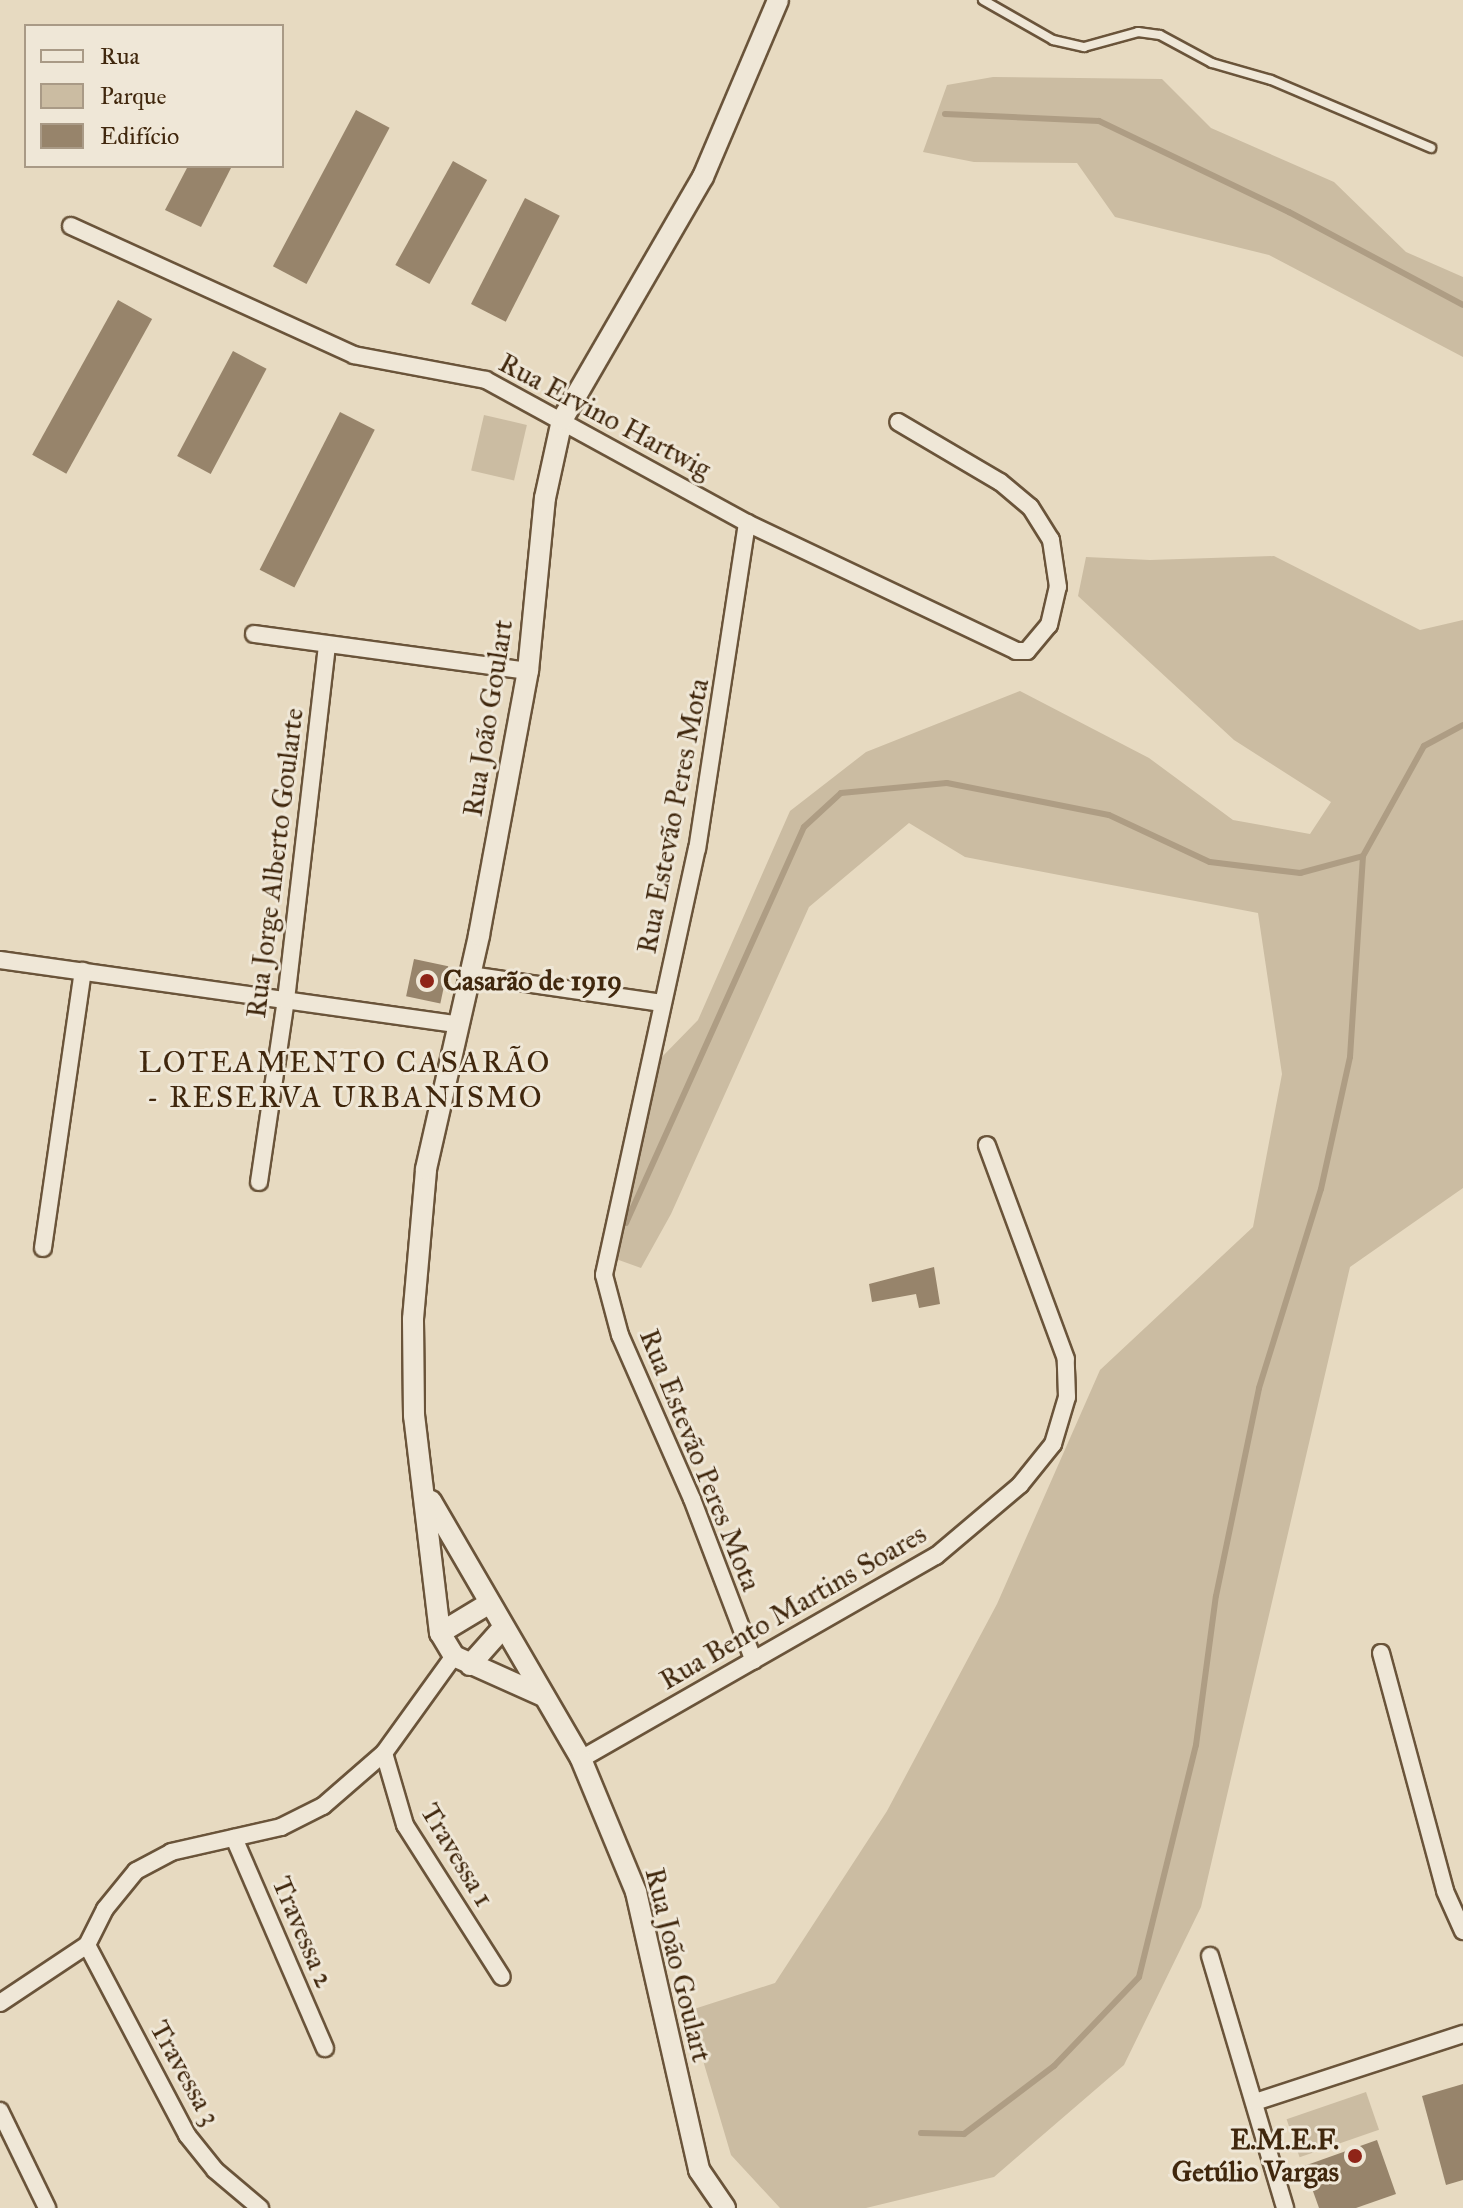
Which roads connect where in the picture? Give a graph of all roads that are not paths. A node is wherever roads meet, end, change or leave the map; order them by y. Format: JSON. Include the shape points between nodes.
{"nodes":[{"id":1,"x":778,"y":0,"type":"edge"},
{"id":2,"x":983,"y":0,"type":"edge"},
{"id":3,"x":1431,"y":148,"type":"dead end"},
{"id":4,"x":71,"y":226,"type":"dead end"},
{"id":5,"x":562,"y":420,"type":"junction"},
{"id":6,"x":898,"y":422,"type":"dead end"},
{"id":7,"x":747,"y":523,"type":"junction"},
{"id":8,"x":254,"y":634,"type":"dead end"},
{"id":9,"x":327,"y":646,"type":"junction"},
{"id":10,"x":528,"y":671,"type":"junction"},
{"id":11,"x":0,"y":960,"type":"edge"},
{"id":12,"x":83,"y":971,"type":"junction"},
{"id":13,"x":470,"y":975,"type":"junction"},
{"id":14,"x":286,"y":1000,"type":"junction"},
{"id":15,"x":662,"y":1003,"type":"junction"},
{"id":16,"x":458,"y":1024,"type":"junction"},
{"id":17,"x":987,"y":1145,"type":"dead end"},
{"id":18,"x":259,"y":1182,"type":"dead end"},
{"id":19,"x":43,"y":1248,"type":"dead end"},
{"id":20,"x":425,"y":1491,"type":"junction"},
{"id":21,"x":488,"y":1604,"type":"junction"},
{"id":22,"x":502,"y":1629,"type":"junction"},
{"id":23,"x":440,"y":1633,"type":"junction"},
{"id":24,"x":1381,"y":1653,"type":"dead end"},
{"id":25,"x":462,"y":1660,"type":"junction"},
{"id":26,"x":754,"y":1661,"type":"junction"},
{"id":27,"x":543,"y":1696,"type":"junction"},
{"id":28,"x":384,"y":1753,"type":"junction"},
{"id":29,"x":581,"y":1759,"type":"junction"},
{"id":30,"x":234,"y":1838,"type":"junction"},
{"id":31,"x":1463,"y":1931,"type":"edge"},
{"id":32,"x":87,"y":1945,"type":"junction"},
{"id":33,"x":1210,"y":1956,"type":"dead end"},
{"id":34,"x":502,"y":1977,"type":"dead end"},
{"id":35,"x":0,"y":2003,"type":"edge"},
{"id":36,"x":1463,"y":2034,"type":"edge"},
{"id":37,"x":325,"y":2048,"type":"dead end"},
{"id":38,"x":1255,"y":2102,"type":"junction"},
{"id":39,"x":0,"y":2111,"type":"edge"},
{"id":40,"x":47,"y":2208,"type":"edge"},
{"id":41,"x":260,"y":2208,"type":"edge"},
{"id":42,"x":725,"y":2208,"type":"edge"},
{"id":43,"x":1285,"y":2208,"type":"edge"}],
"edges":[{"from":1,"to":5,"type":"street","name":"Rua João Goulart","via":[[703,177]]},
{"from":2,"to":3,"type":"lane","via":[[1053,40],[1074,45],[1138,32],[1160,35],[1212,63],[1271,80]]},
{"from":4,"to":5,"type":"street","name":"Rua Ervino Hartwig","via":[[354,355],[402,368],[464,372]]},
{"from":5,"to":7,"type":"street","name":"Rua Ervino Hartwig"},
{"from":5,"to":10,"type":"street","name":"Rua João Goulart","via":[[545,498]]},
{"from":6,"to":7,"type":"street","name":"Rua Ervino Hartwig","via":[[1000,482],[1030,507],[1051,540],[1058,587],[1049,625],[1027,651],[1016,651]]},
{"from":7,"to":15,"type":"street","name":"Rua Estevão Peres Mota","via":[[697,848]]},
{"from":8,"to":9,"type":"street"},
{"from":9,"to":10,"type":"street"},
{"from":9,"to":14,"type":"street","name":"Rua Jorge Alberto Goularte"},
{"from":10,"to":13,"type":"street","name":"Rua João Goulart"},
{"from":11,"to":12,"type":"street"},
{"from":12,"to":14,"type":"street"},
{"from":12,"to":19,"type":"street"},
{"from":13,"to":15,"type":"street"},
{"from":13,"to":16,"type":"street","name":"Rua João Goulart"},
{"from":14,"to":16,"type":"street"},
{"from":14,"to":18,"type":"street","name":"Rua Jorge Alberto Goularte"},
{"from":15,"to":26,"type":"street","name":"Rua Estevão Peres Mota","via":[[604,1275],[620,1335],[692,1499]]},
{"from":16,"to":20,"type":"street","name":"Rua João Goulart","via":[[426,1169],[413,1319],[414,1416]]},
{"from":17,"to":26,"type":"street","name":"Rua Bento Martins Soares","via":[[1066,1359],[1067,1397],[1053,1444],[1020,1485],[936,1556]]},
{"from":20,"to":21,"type":"street","name":"Rua João Goulart"},
{"from":20,"to":23,"type":"street","name":"Rua João Goulart"},
{"from":21,"to":22,"type":"street","name":"Rua João Goulart"},
{"from":21,"to":23,"type":"street"},
{"from":22,"to":25,"type":"street"},
{"from":22,"to":27,"type":"street","name":"Rua João Goulart"},
{"from":23,"to":25,"type":"street","name":"Rua João Goulart"},
{"from":24,"to":31,"type":"street","via":[[1445,1891]]},
{"from":25,"to":27,"type":"street"},
{"from":25,"to":28,"type":"street"},
{"from":26,"to":29,"type":"street","name":"Rua Bento Martins Soares"},
{"from":27,"to":29,"type":"street","name":"Rua João Goulart"},
{"from":28,"to":30,"type":"street","via":[[323,1806],[281,1827]]},
{"from":28,"to":34,"type":"street","name":"Travessa 1","via":[[405,1825]]},
{"from":29,"to":42,"type":"street","name":"Rua João Goulart","via":[[636,1892],[699,2170]]},
{"from":30,"to":32,"type":"street","via":[[171,1852],[136,1871],[105,1909]]},
{"from":30,"to":37,"type":"street","name":"Travessa 2"},
{"from":32,"to":35,"type":"street"},
{"from":32,"to":41,"type":"street","name":"Travessa 3","via":[[187,2135],[215,2170]]},
{"from":33,"to":38,"type":"street"},
{"from":36,"to":38,"type":"street"},
{"from":38,"to":43,"type":"street"},
{"from":39,"to":40,"type":"street"}]}
